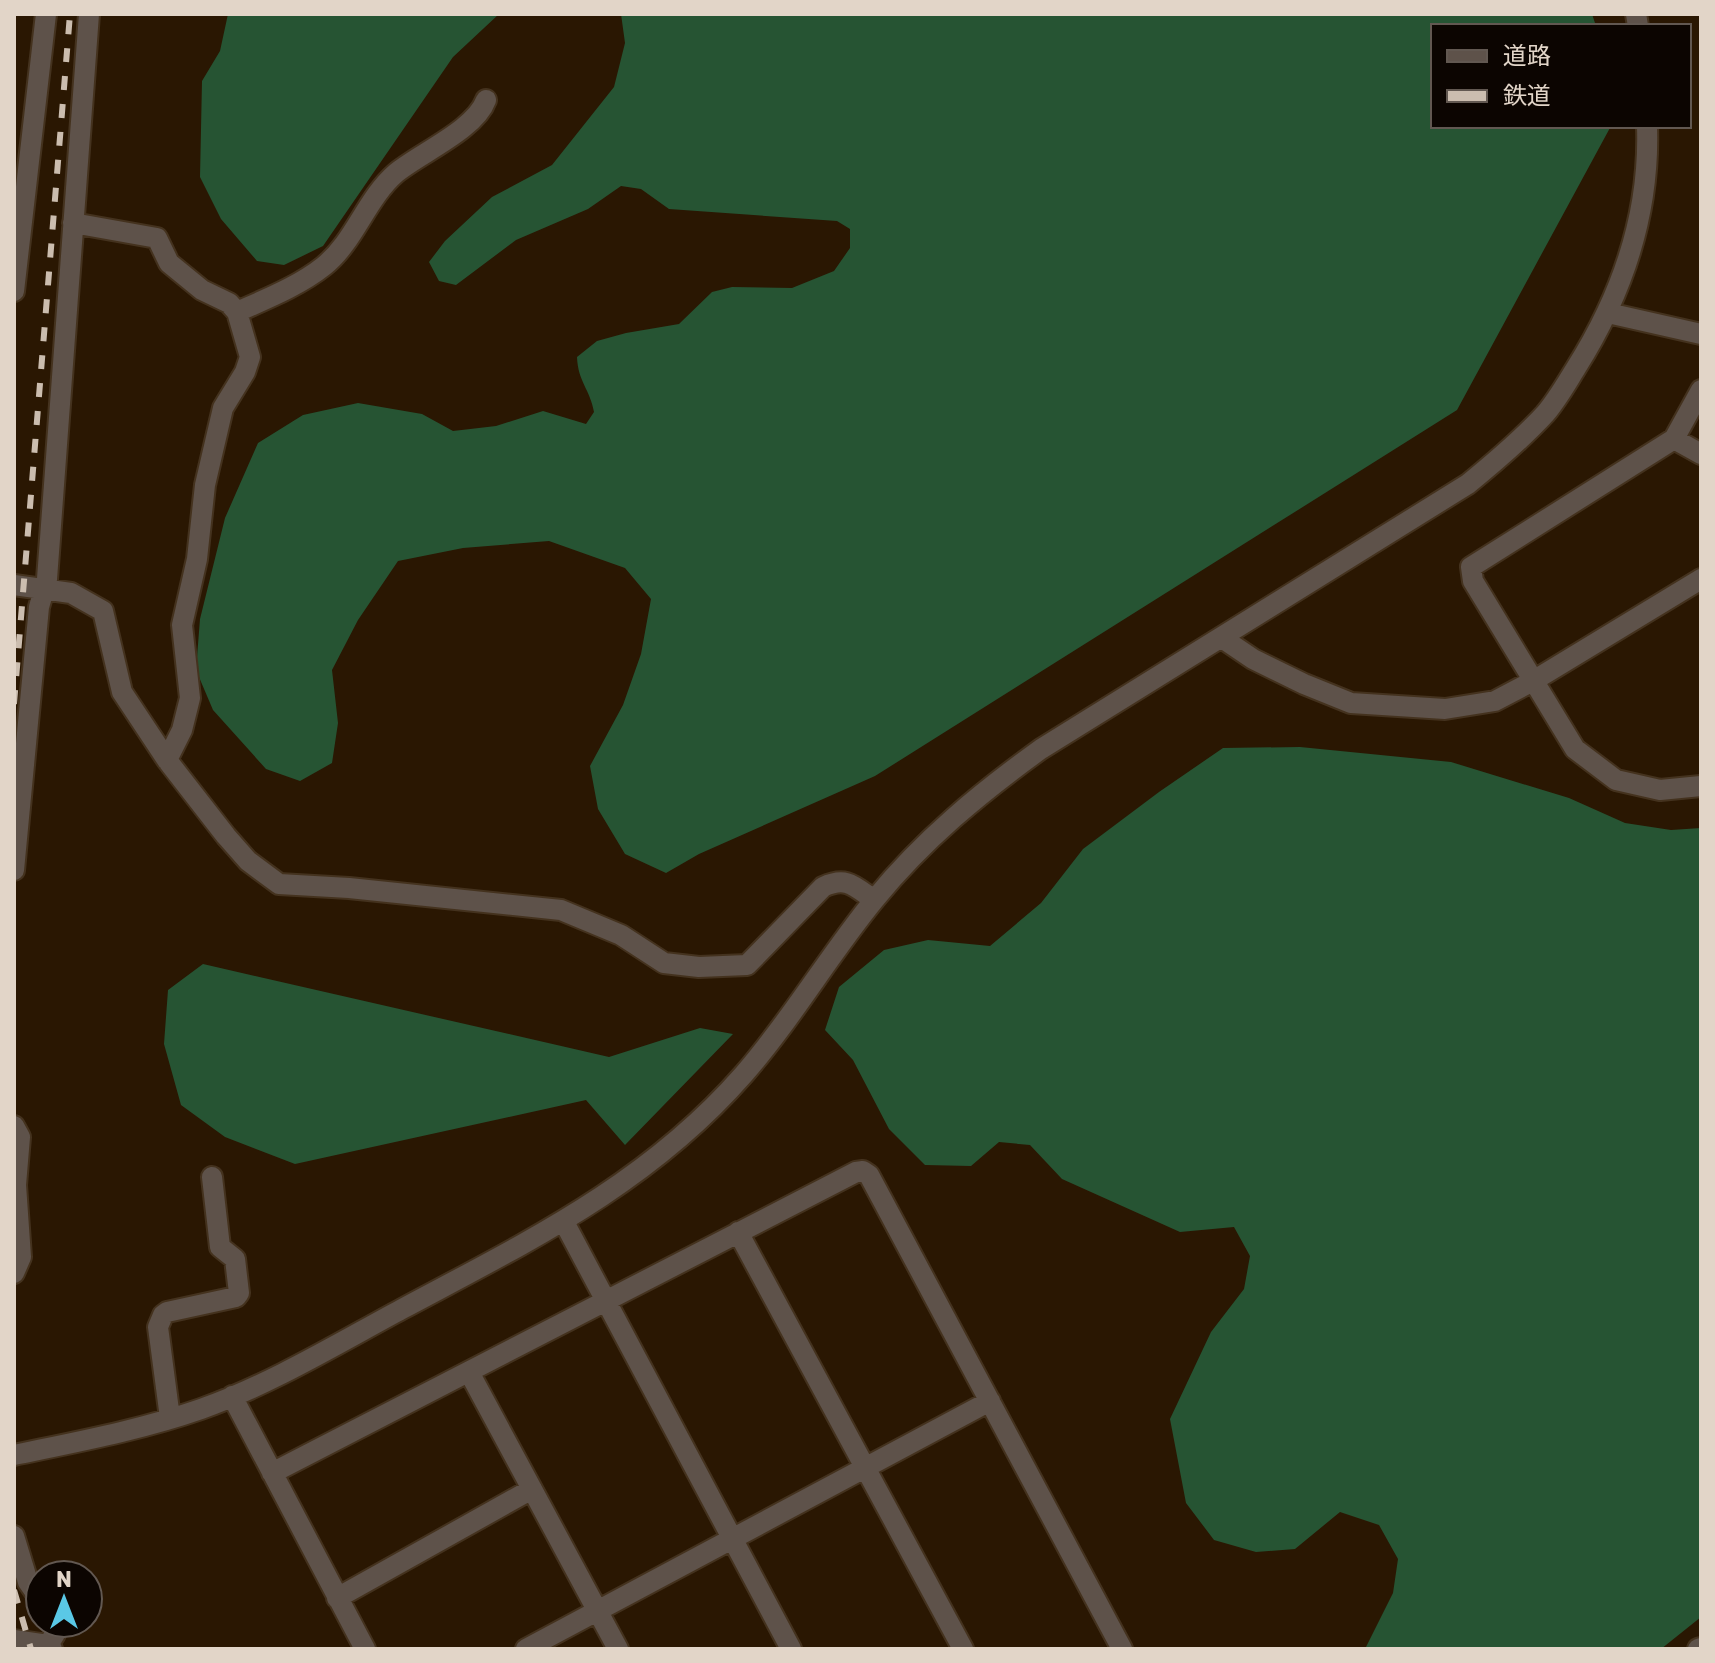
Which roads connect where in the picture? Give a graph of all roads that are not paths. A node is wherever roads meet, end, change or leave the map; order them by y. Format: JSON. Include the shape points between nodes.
{"nodes":[{"id":1,"x":46,"y":14,"type":"edge"},
{"id":2,"x":89,"y":14,"type":"edge"},
{"id":3,"x":486,"y":100,"type":"dead end"},
{"id":4,"x":1647,"y":128,"type":"edge"},
{"id":5,"x":73,"y":223,"type":"junction"},
{"id":6,"x":14,"y":291,"type":"edge"},
{"id":7,"x":237,"y":312,"type":"junction"},
{"id":8,"x":1608,"y":313,"type":"junction"},
{"id":9,"x":1701,"y":334,"type":"edge"},
{"id":10,"x":1701,"y":390,"type":"edge"},
{"id":11,"x":1674,"y":439,"type":"junction"},
{"id":12,"x":1701,"y":454,"type":"edge"},
{"id":13,"x":1701,"y":579,"type":"edge"},
{"id":14,"x":14,"y":585,"type":"edge"},
{"id":15,"x":44,"y":588,"type":"junction"},
{"id":16,"x":1222,"y":638,"type":"junction"},
{"id":17,"x":1533,"y":681,"type":"junction"},
{"id":18,"x":167,"y":760,"type":"junction"},
{"id":19,"x":1701,"y":786,"type":"edge"},
{"id":20,"x":14,"y":870,"type":"edge"},
{"id":21,"x":874,"y":900,"type":"junction"},
{"id":22,"x":14,"y":1126,"type":"edge"},
{"id":23,"x":212,"y":1177,"type":"dead end"},
{"id":24,"x":564,"y":1222,"type":"junction"},
{"id":25,"x":738,"y":1232,"type":"junction"},
{"id":26,"x":14,"y":1273,"type":"edge"},
{"id":27,"x":607,"y":1300,"type":"junction"},
{"id":28,"x":469,"y":1372,"type":"junction"},
{"id":29,"x":232,"y":1396,"type":"junction"},
{"id":30,"x":990,"y":1401,"type":"junction"},
{"id":31,"x":170,"y":1418,"type":"junction"},
{"id":32,"x":20,"y":1454,"type":"edge"},
{"id":33,"x":865,"y":1469,"type":"junction"},
{"id":34,"x":272,"y":1473,"type":"junction"},
{"id":35,"x":532,"y":1489,"type":"junction"},
{"id":36,"x":14,"y":1536,"type":"edge"},
{"id":37,"x":732,"y":1541,"type":"junction"},
{"id":38,"x":24,"y":1569,"type":"edge"},
{"id":39,"x":337,"y":1598,"type":"junction"},
{"id":40,"x":597,"y":1612,"type":"junction"},
{"id":41,"x":14,"y":1640,"type":"edge"},
{"id":42,"x":1113,"y":1646,"type":"edge"},
{"id":43,"x":50,"y":1647,"type":"edge"},
{"id":44,"x":529,"y":1648,"type":"edge"},
{"id":45,"x":365,"y":1649,"type":"edge"},
{"id":46,"x":618,"y":1649,"type":"edge"},
{"id":47,"x":791,"y":1649,"type":"edge"},
{"id":48,"x":963,"y":1649,"type":"edge"}],
"edges":[{"from":1,"to":6,"type":"street"},
{"from":2,"to":5,"type":"street"},
{"from":3,"to":7,"type":"street","via":[[457,132],[393,175],[328,264]]},
{"from":4,"to":8,"type":"street","via":[[1640,214]]},
{"from":5,"to":7,"type":"street","via":[[157,238],[169,263]]},
{"from":5,"to":15,"type":"street"},
{"from":7,"to":18,"type":"street","via":[[250,357],[223,408],[205,485],[197,559],[182,625],[190,698]]},
{"from":8,"to":9,"type":"street"},
{"from":8,"to":16,"type":"street","via":[[1546,413],[1498,460]]},
{"from":10,"to":11,"type":"street"},
{"from":11,"to":12,"type":"street"},
{"from":11,"to":17,"type":"street","via":[[1471,567],[1473,581]]},
{"from":13,"to":17,"type":"street"},
{"from":14,"to":15,"type":"street"},
{"from":15,"to":18,"type":"street","via":[[71,593],[103,611],[122,692]]},
{"from":15,"to":20,"type":"street"},
{"from":16,"to":17,"type":"street","via":[[1253,659],[1351,703],[1445,709],[1495,701]]},
{"from":16,"to":21,"type":"street","via":[[1041,749],[983,791]]},
{"from":17,"to":19,"type":"street","via":[[1575,749],[1616,780],[1660,790]]},
{"from":18,"to":21,"type":"street","via":[[248,861],[279,884],[561,910],[621,935],[664,963],[747,965],[823,887],[835,882],[853,885]]},
{"from":21,"to":24,"type":"street","via":[[785,1023],[711,1109],[633,1176]]},
{"from":22,"to":26,"type":"street","via":[[20,1137],[16,1185],[21,1257]]},
{"from":23,"to":31,"type":"street","via":[[220,1247],[235,1259],[239,1293],[160,1318]]},
{"from":24,"to":27,"type":"street"},
{"from":24,"to":29,"type":"street"},
{"from":25,"to":27,"type":"street"},
{"from":25,"to":30,"type":"street","via":[[856,1172],[869,1175]]},
{"from":25,"to":33,"type":"street"},
{"from":27,"to":28,"type":"street"},
{"from":27,"to":37,"type":"street"},
{"from":28,"to":34,"type":"street"},
{"from":28,"to":35,"type":"street"},
{"from":29,"to":31,"type":"street"},
{"from":29,"to":34,"type":"street"},
{"from":30,"to":33,"type":"street"},
{"from":30,"to":42,"type":"street"},
{"from":31,"to":32,"type":"street"},
{"from":33,"to":37,"type":"street"},
{"from":33,"to":48,"type":"street"},
{"from":34,"to":39,"type":"street"},
{"from":35,"to":39,"type":"street"},
{"from":35,"to":40,"type":"street"},
{"from":36,"to":38,"type":"street"},
{"from":37,"to":40,"type":"street"},
{"from":37,"to":47,"type":"street"},
{"from":39,"to":45,"type":"street"},
{"from":40,"to":44,"type":"street"},
{"from":40,"to":46,"type":"street"},
{"from":41,"to":43,"type":"street"}]}
